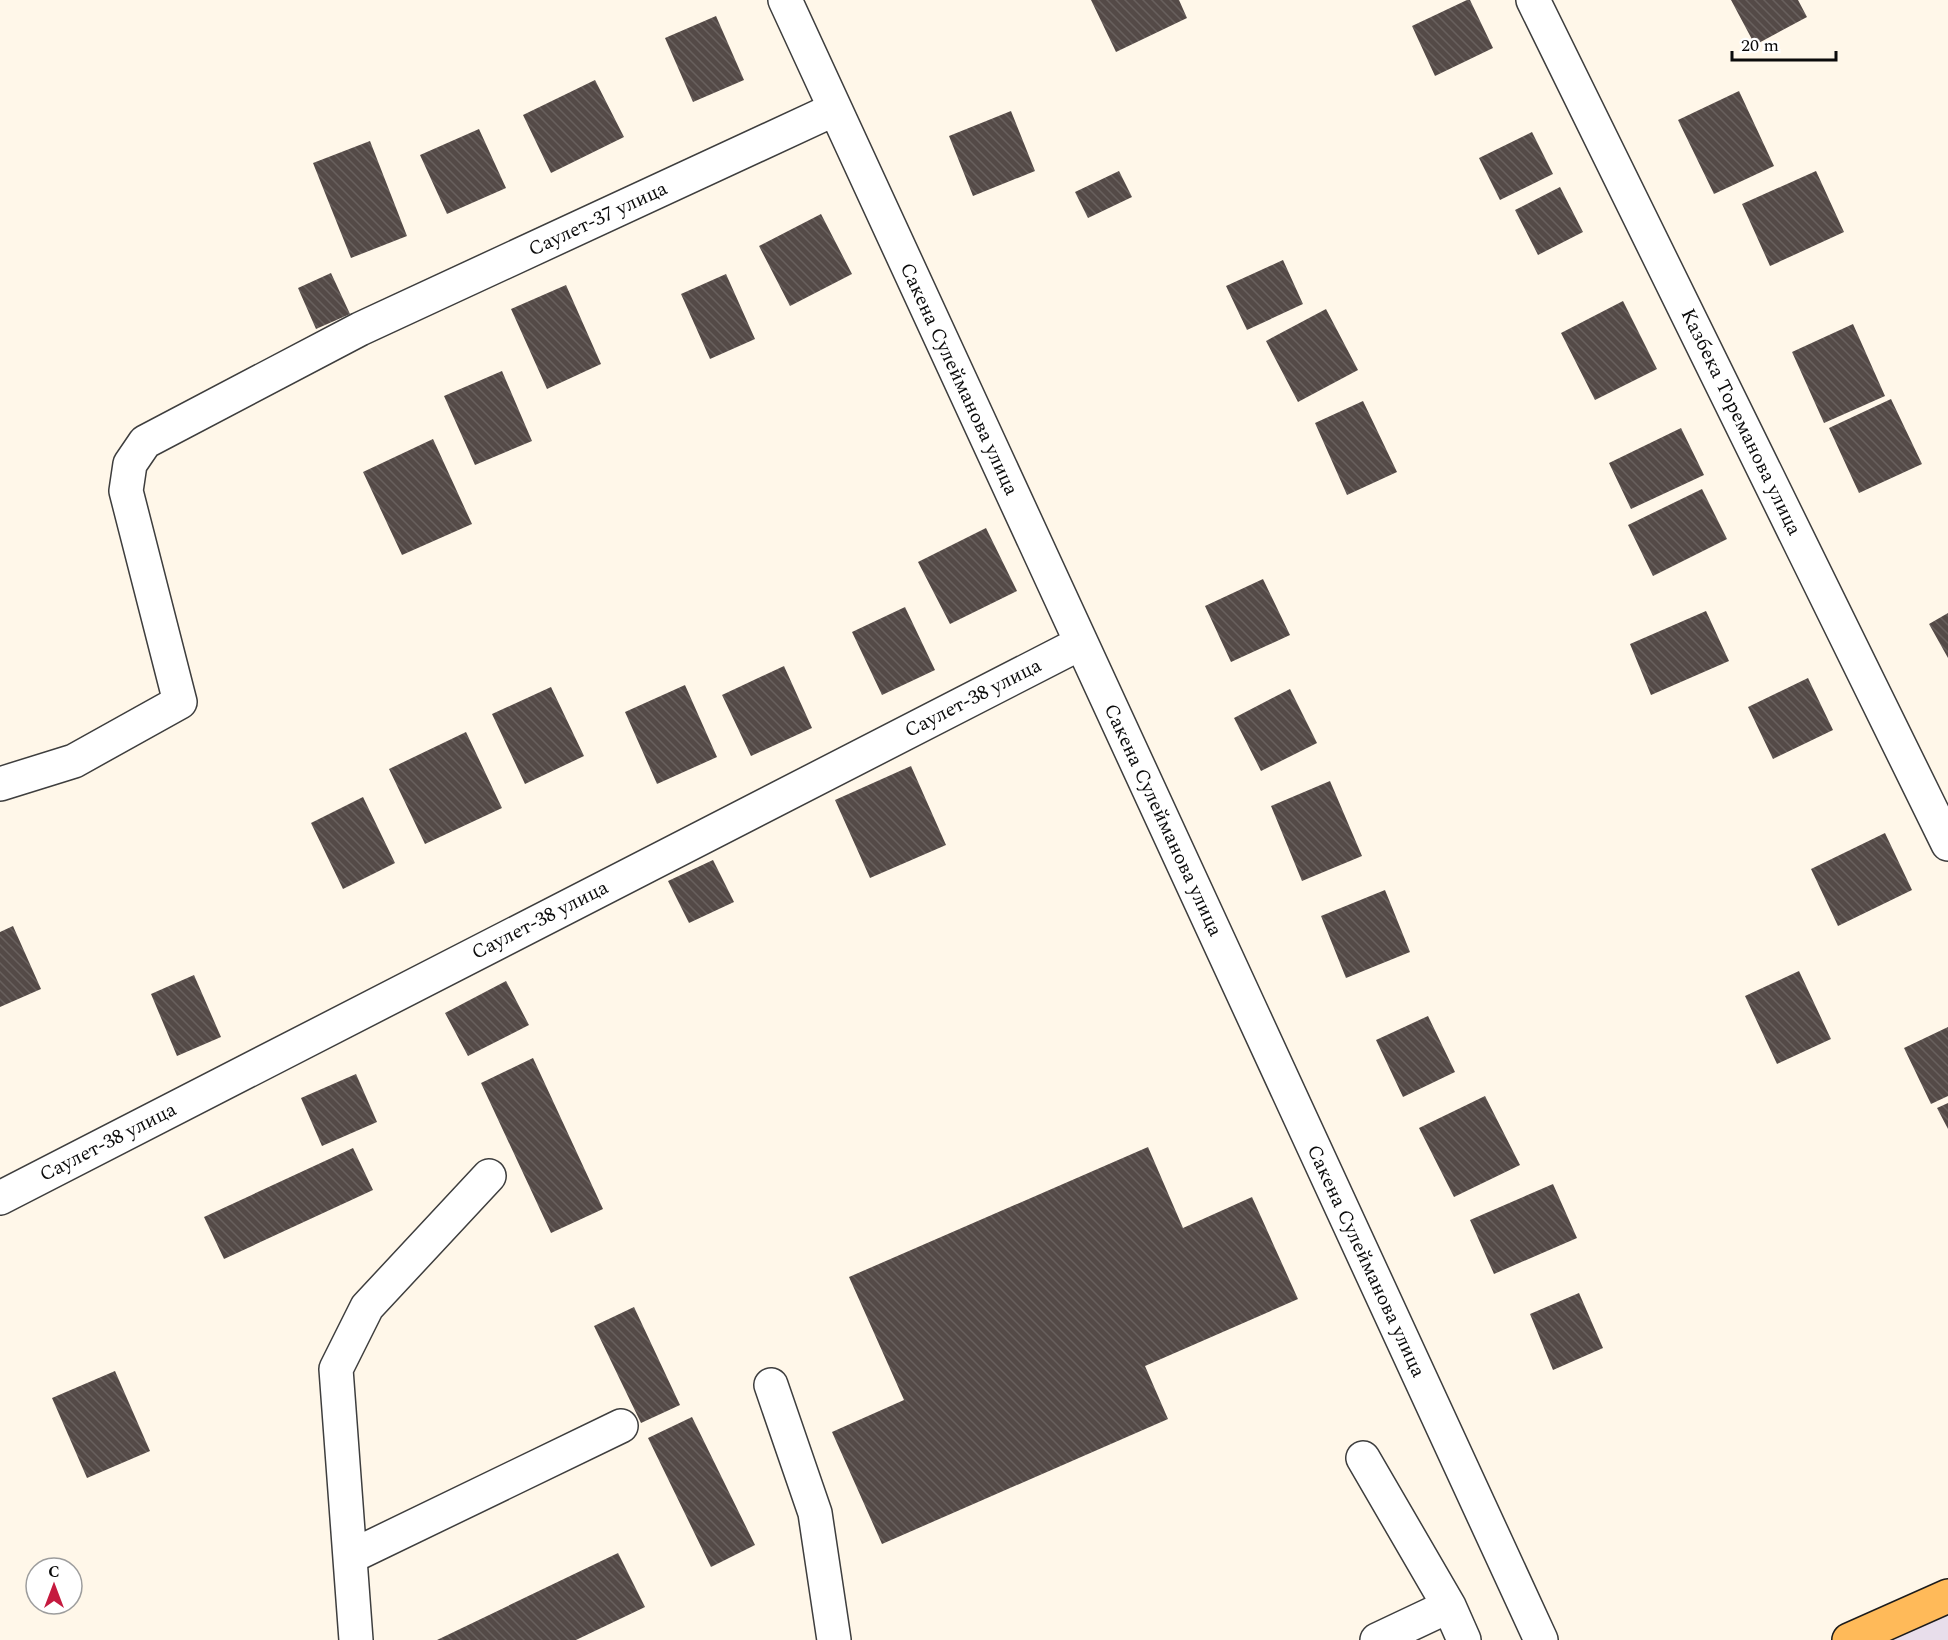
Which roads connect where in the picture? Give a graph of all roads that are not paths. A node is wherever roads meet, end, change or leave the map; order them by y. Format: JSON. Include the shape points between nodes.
{"nodes":[{"id":1,"x":785,"y":0,"type":"edge"},
{"id":2,"x":1533,"y":0,"type":"edge"},
{"id":3,"x":835,"y":109,"type":"junction"},
{"id":4,"x":1081,"y":643,"type":"junction"},
{"id":5,"x":0,"y":784,"type":"edge"},
{"id":6,"x":1948,"y":844,"type":"edge"},
{"id":7,"x":489,"y":1176,"type":"dead end"},
{"id":8,"x":0,"y":1198,"type":"edge"},
{"id":9,"x":771,"y":1385,"type":"dead end"},
{"id":10,"x":621,"y":1426,"type":"dead end"},
{"id":11,"x":1363,"y":1458,"type":"dead end"},
{"id":12,"x":350,"y":1557,"type":"junction"},
{"id":13,"x":1948,"y":1596,"type":"edge"},
{"id":14,"x":1449,"y":1606,"type":"junction"},
{"id":15,"x":356,"y":1640,"type":"edge"},
{"id":16,"x":834,"y":1640,"type":"edge"},
{"id":17,"x":1377,"y":1640,"type":"edge"},
{"id":18,"x":1464,"y":1640,"type":"edge"},
{"id":19,"x":1541,"y":1640,"type":"edge"},
{"id":20,"x":1849,"y":1640,"type":"edge"}],
"edges":[{"from":1,"to":3,"type":"street","name":"Сакена Сулейманова улица"},
{"from":2,"to":6,"type":"street","name":"Казбека Тореманова улица"},
{"from":3,"to":4,"type":"street","name":"Сакена Сулейманова улица"},
{"from":3,"to":5,"type":"street","name":"Саулет-37 улица","via":[[360,329],[145,442],[130,464],[126,491],[180,702],[74,761]]},
{"from":4,"to":8,"type":"street","name":"Саулет-38 улица"},
{"from":4,"to":19,"type":"street","name":"Сакена Сулейманова улица"},
{"from":7,"to":12,"type":"street","via":[[367,1307],[336,1369]]},
{"from":9,"to":16,"type":"street","via":[[815,1513]]},
{"from":10,"to":12,"type":"street"},
{"from":11,"to":14,"type":"street"},
{"from":12,"to":15,"type":"street"},
{"from":13,"to":20,"type":"main road"},
{"from":14,"to":17,"type":"street"},
{"from":14,"to":18,"type":"street"}]}
